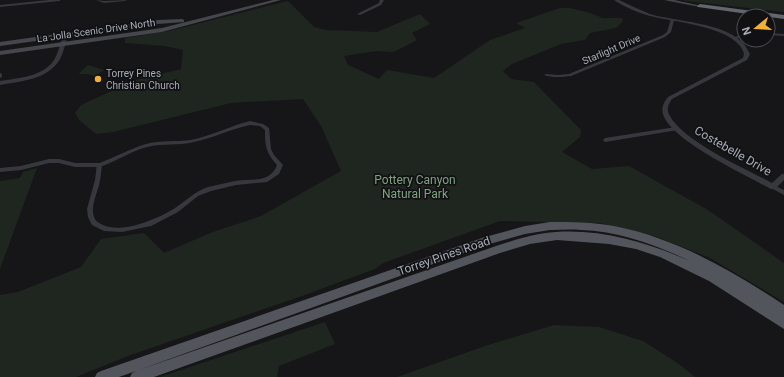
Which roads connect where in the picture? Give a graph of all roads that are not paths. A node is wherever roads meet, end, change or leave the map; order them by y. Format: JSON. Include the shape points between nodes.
{"nodes":[{"id":1,"x":59,"y":0,"type":"edge"},
{"id":2,"x":98,"y":0,"type":"edge"},
{"id":3,"x":125,"y":0,"type":"edge"},
{"id":4,"x":279,"y":0,"type":"edge"},
{"id":5,"x":382,"y":0,"type":"edge"},
{"id":6,"x":616,"y":0,"type":"edge"},
{"id":7,"x":666,"y":0,"type":"edge"},
{"id":8,"x":0,"y":6,"type":"edge"},
{"id":9,"x":700,"y":6,"type":"junction"},
{"id":10,"x":359,"y":14,"type":"dead end"},
{"id":11,"x":784,"y":14,"type":"edge"},
{"id":12,"x":784,"y":17,"type":"edge"},
{"id":13,"x":672,"y":20,"type":"junction"},
{"id":14,"x":194,"y":21,"type":"junction"},
{"id":15,"x":66,"y":35,"type":"junction"},
{"id":16,"x":734,"y":38,"type":"joint"},
{"id":17,"x":0,"y":44,"type":"edge"},
{"id":18,"x":62,"y":44,"type":"junction"},
{"id":19,"x":0,"y":53,"type":"edge"},
{"id":20,"x":0,"y":74,"type":"edge"},
{"id":21,"x":546,"y":75,"type":"dead end"},
{"id":22,"x":0,"y":77,"type":"edge"},
{"id":23,"x":0,"y":83,"type":"edge"},
{"id":24,"x":676,"y":129,"type":"junction"},
{"id":25,"x":605,"y":140,"type":"dead end"},
{"id":26,"x":99,"y":164,"type":"junction"},
{"id":27,"x":0,"y":170,"type":"edge"},
{"id":28,"x":784,"y":176,"type":"edge"},
{"id":29,"x":773,"y":186,"type":"junction"},
{"id":30,"x":784,"y":193,"type":"edge"},
{"id":31,"x":784,"y":311,"type":"edge"},
{"id":32,"x":784,"y":323,"type":"edge"},
{"id":33,"x":101,"y":377,"type":"edge"},
{"id":34,"x":136,"y":377,"type":"edge"}],
"edges":[{"from":1,"to":8,"type":"street"},
{"from":2,"to":3,"type":"street"},
{"from":4,"to":14,"type":"main road","name":"La Jolla Scenic Drive North"},
{"from":5,"to":10,"type":"street","via":[[380,4]]},
{"from":6,"to":13,"type":"street","via":[[645,13]]},
{"from":7,"to":9,"type":"main road"},
{"from":9,"to":11,"type":"highway"},
{"from":9,"to":12,"type":"highway"},
{"from":13,"to":16,"type":"street","via":[[718,30]]},
{"from":13,"to":21,"type":"street","name":"Starlight Drive","via":[[669,32],[664,36],[570,75]]},
{"from":14,"to":15,"type":"main road","name":"La Jolla Scenic Drive North","via":[[158,22]]},
{"from":14,"to":18,"type":"main road","name":"La Jolla Scenic Drive North","via":[[162,30]]},
{"from":15,"to":17,"type":"main road","name":"La Jolla Scenic Drive North"},
{"from":15,"to":18,"type":"street"},
{"from":16,"to":24,"type":"street","name":"Costebelle Drive","via":[[746,50],[745,59],[667,101],[664,110]]},
{"from":18,"to":19,"type":"main road","name":"La Jolla Scenic Drive North"},
{"from":18,"to":23,"type":"street","via":[[56,62],[46,70]]},
{"from":20,"to":22,"type":"street"},
{"from":24,"to":25,"type":"street"},
{"from":24,"to":29,"type":"street","name":"Costebelle Drive","via":[[689,141]]},
{"from":26,"to":26,"type":"street","via":[[90,217],[94,223],[106,229],[122,230],[149,224],[210,189],[236,182],[265,181],[277,173],[280,165],[267,146],[267,129],[250,123],[196,141],[156,143]]},
{"from":26,"to":27,"type":"street","via":[[75,165],[49,161]]},
{"from":28,"to":29,"type":"street"},
{"from":29,"to":30,"type":"street","name":"Costebelle Drive"},
{"from":31,"to":33,"type":"main road","name":"Torrey Pines Road","via":[[721,271],[650,239],[587,226],[550,226],[485,241]]},
{"from":32,"to":34,"type":"main road","name":"Torrey Pines Road","via":[[715,278],[673,257],[618,240],[551,236],[499,249]]}]}
